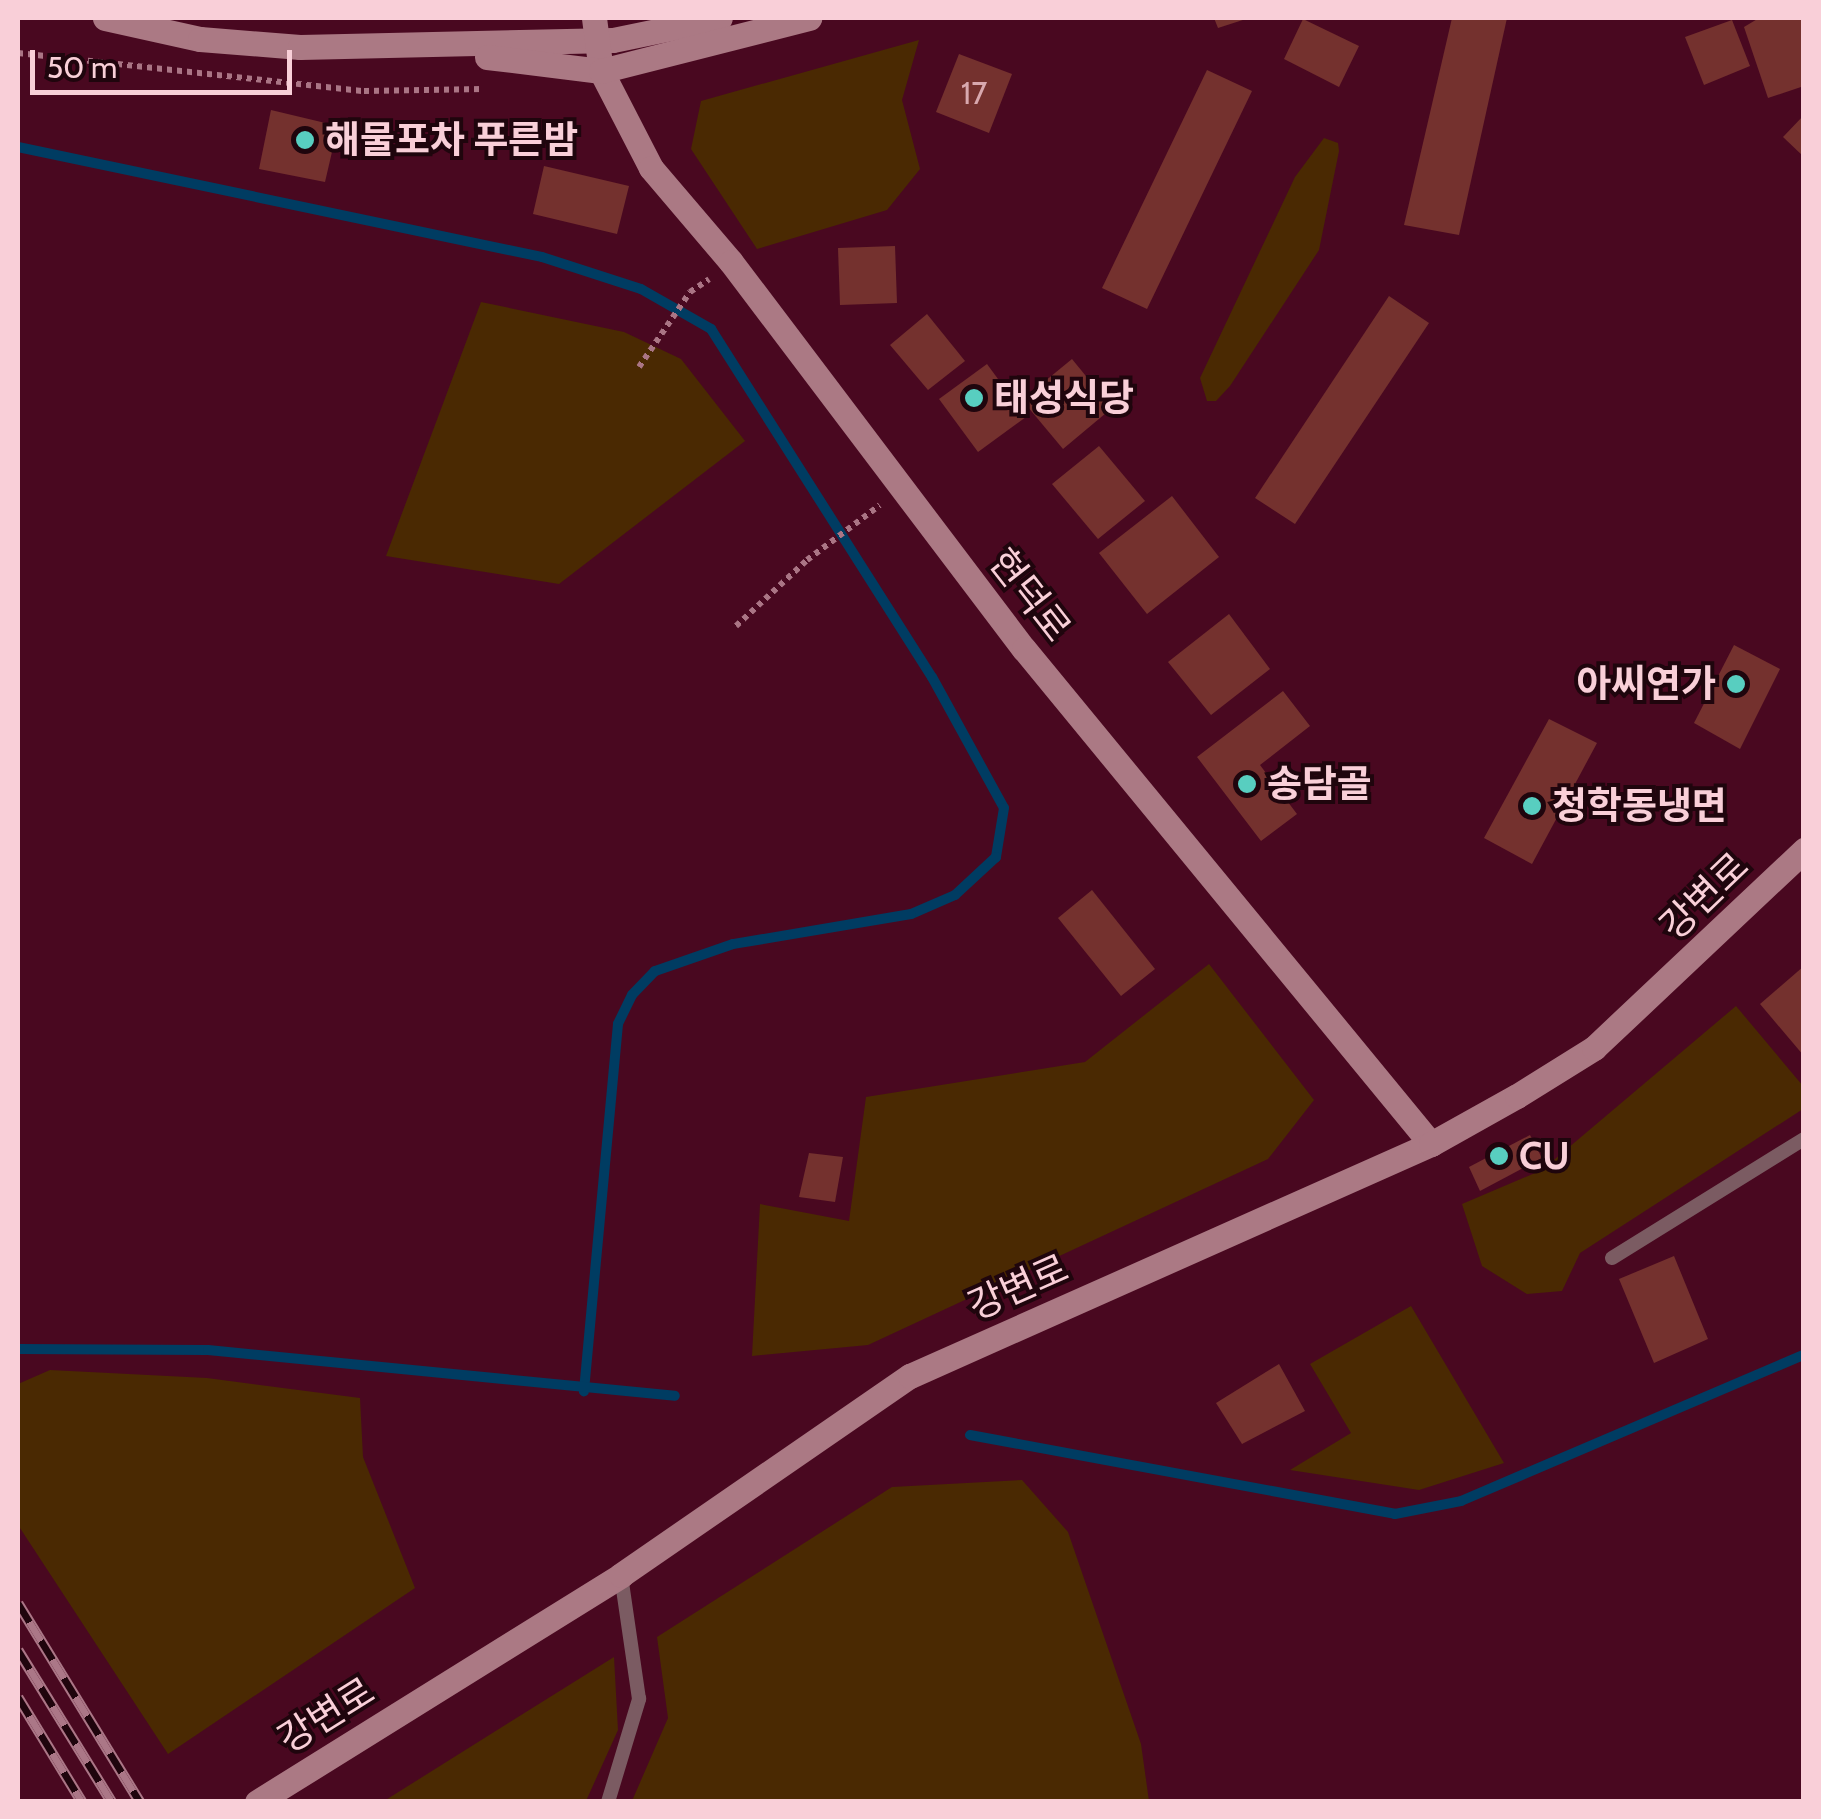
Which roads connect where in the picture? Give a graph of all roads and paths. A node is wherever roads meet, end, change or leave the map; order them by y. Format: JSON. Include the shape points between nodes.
{"nodes":[{"id":1,"x":105,"y":18,"type":"edge"},
{"id":2,"x":720,"y":18,"type":"edge"},
{"id":3,"x":809,"y":18,"type":"edge"},
{"id":4,"x":604,"y":29,"type":"edge"},
{"id":5,"x":403,"y":47,"type":"junction"},
{"id":6,"x":610,"y":70,"type":"junction"},
{"id":7,"x":690,"y":292,"type":"dead end"},
{"id":8,"x":639,"y":366,"type":"dead end"},
{"id":9,"x":862,"y":523,"type":"dead end"},
{"id":10,"x":736,"y":626,"type":"dead end"},
{"id":11,"x":1804,"y":850,"type":"edge"},
{"id":12,"x":1804,"y":1138,"type":"edge"},
{"id":13,"x":1431,"y":1144,"type":"junction"},
{"id":14,"x":1612,"y":1258,"type":"dead end"},
{"id":15,"x":621,"y":1575,"type":"junction"},
{"id":16,"x":257,"y":1802,"type":"edge"},
{"id":17,"x":608,"y":1802,"type":"edge"}],
"edges":[{"from":1,"to":5,"type":"street","via":[[200,39]]},
{"from":2,"to":4,"type":"street"},
{"from":3,"to":6,"type":"street"},
{"from":4,"to":5,"type":"street"},
{"from":4,"to":6,"type":"street","name":"현덕로"},
{"from":5,"to":6,"type":"street"},
{"from":6,"to":13,"type":"street","name":"현덕로","via":[[651,168],[732,262],[1024,649]]},
{"from":7,"to":8,"type":"path"},
{"from":9,"to":10,"type":"path","via":[[807,560]]},
{"from":11,"to":13,"type":"street","name":"강변로","via":[[1594,1048]]},
{"from":12,"to":14,"type":"lane"},
{"from":13,"to":15,"type":"street","name":"강변로","via":[[910,1376]]},
{"from":15,"to":16,"type":"street","name":"강변로"},
{"from":15,"to":17,"type":"lane","via":[[638,1700]]}]}
